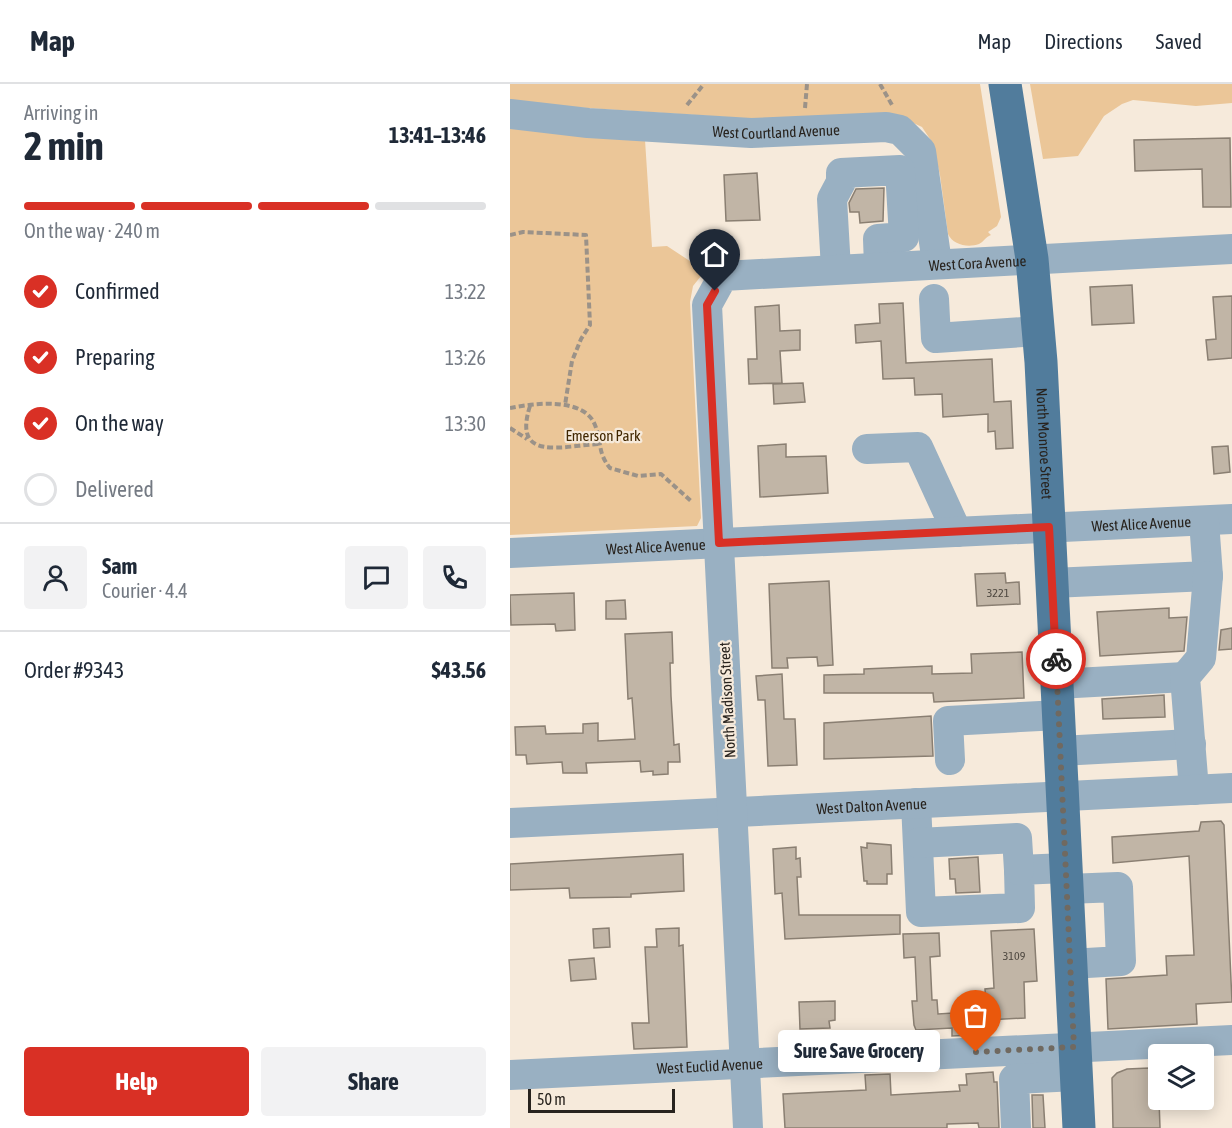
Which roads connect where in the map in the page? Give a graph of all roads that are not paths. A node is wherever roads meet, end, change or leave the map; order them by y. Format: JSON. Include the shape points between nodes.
{"nodes":[{"id":1,"x":1005,"y":84,"type":"edge"},
{"id":2,"x":510,"y":114,"type":"edge"},
{"id":3,"x":1232,"y":249,"type":"edge"},
{"id":4,"x":1032,"y":260,"type":"junction"},
{"id":5,"x":937,"y":263,"type":"junction"},
{"id":6,"x":879,"y":266,"type":"junction"},
{"id":7,"x":836,"y":269,"type":"junction"},
{"id":8,"x":723,"y":276,"type":"joint"},
{"id":9,"x":934,"y":299,"type":"dead end"},
{"id":10,"x":1038,"y":332,"type":"junction"},
{"id":11,"x":867,"y":449,"type":"dead end"},
{"id":12,"x":1218,"y":520,"type":"edge"},
{"id":13,"x":1049,"y":527,"type":"junction"},
{"id":14,"x":957,"y":532,"type":"junction"},
{"id":15,"x":719,"y":543,"type":"junction"},
{"id":16,"x":510,"y":553,"type":"edge"},
{"id":17,"x":1208,"y":576,"type":"junction"},
{"id":18,"x":1052,"y":583,"type":"junction"},
{"id":19,"x":1185,"y":677,"type":"junction"},
{"id":20,"x":1058,"y":699,"type":"junction"},
{"id":21,"x":1191,"y":744,"type":"junction"},
{"id":22,"x":1060,"y":751,"type":"junction"},
{"id":23,"x":950,"y":760,"type":"dead end"},
{"id":24,"x":1232,"y":788,"type":"edge"},
{"id":25,"x":1194,"y":790,"type":"junction"},
{"id":26,"x":1062,"y":795,"type":"junction"},
{"id":27,"x":916,"y":803,"type":"junction"},
{"id":28,"x":732,"y":812,"type":"junction"},
{"id":29,"x":510,"y":823,"type":"edge"},
{"id":30,"x":918,"y":843,"type":"junction"},
{"id":31,"x":1019,"y":870,"type":"junction"},
{"id":32,"x":1066,"y":879,"type":"junction"},
{"id":33,"x":1070,"y":964,"type":"junction"},
{"id":34,"x":1232,"y":1040,"type":"edge"},
{"id":35,"x":1075,"y":1061,"type":"junction"},
{"id":36,"x":745,"y":1064,"type":"junction"},
{"id":37,"x":510,"y":1075,"type":"edge"},
{"id":38,"x":748,"y":1128,"type":"edge"},
{"id":39,"x":1016,"y":1128,"type":"edge"},
{"id":40,"x":1079,"y":1128,"type":"edge"}],
"edges":[{"from":1,"to":4,"type":"main road","name":"North Monroe Street"},
{"from":2,"to":5,"type":"street","name":"West Courtland Avenue","via":[[751,133],[886,127],[900,130],[921,151]]},
{"from":3,"to":4,"type":"street","name":"West Cora Avenue"},
{"from":4,"to":5,"type":"street","name":"West Cora Avenue"},
{"from":4,"to":10,"type":"main road","name":"North Monroe Street"},
{"from":5,"to":6,"type":"street","name":"West Cora Avenue"},
{"from":6,"to":7,"type":"street","name":"West Cora Avenue"},
{"from":6,"to":7,"type":"street","via":[[878,238],[904,237],[900,170],[841,173],[832,199]]},
{"from":7,"to":8,"type":"street","name":"West Cora Avenue"},
{"from":8,"to":15,"type":"street","name":"North Madison Street","via":[[707,305]]},
{"from":9,"to":10,"type":"street","via":[[936,338]]},
{"from":10,"to":13,"type":"main road","name":"North Monroe Street"},
{"from":11,"to":14,"type":"street","via":[[918,447]]},
{"from":12,"to":13,"type":"street","name":"West Alice Avenue"},
{"from":12,"to":17,"type":"street"},
{"from":13,"to":14,"type":"street","name":"West Alice Avenue"},
{"from":13,"to":18,"type":"main road","name":"North Monroe Street"},
{"from":14,"to":15,"type":"street","name":"West Alice Avenue"},
{"from":15,"to":16,"type":"street","name":"West Alice Avenue"},
{"from":15,"to":28,"type":"street","name":"North Madison Street"},
{"from":17,"to":18,"type":"street"},
{"from":17,"to":19,"type":"street","via":[[1201,658]]},
{"from":18,"to":20,"type":"main road","name":"North Monroe Street"},
{"from":19,"to":20,"type":"street"},
{"from":19,"to":21,"type":"street"},
{"from":20,"to":22,"type":"main road","name":"North Monroe Street"},
{"from":20,"to":23,"type":"street","via":[[948,721]]},
{"from":21,"to":22,"type":"street"},
{"from":21,"to":25,"type":"street"},
{"from":22,"to":26,"type":"main road","name":"North Monroe Street"},
{"from":24,"to":25,"type":"street","name":"West Dalton Avenue"},
{"from":25,"to":26,"type":"street","name":"West Dalton Avenue"},
{"from":26,"to":27,"type":"street","name":"West Dalton Avenue"},
{"from":26,"to":32,"type":"main road","name":"North Monroe Street"},
{"from":27,"to":28,"type":"street","name":"West Dalton Avenue"},
{"from":27,"to":30,"type":"street"},
{"from":28,"to":29,"type":"street","name":"West Dalton Avenue"},
{"from":28,"to":36,"type":"street","name":"North Madison Street"},
{"from":30,"to":31,"type":"street","via":[[1017,838]]},
{"from":30,"to":31,"type":"street","via":[[921,912],[1020,908]]},
{"from":31,"to":32,"type":"street"},
{"from":32,"to":33,"type":"main road","name":"North Monroe Street"},
{"from":32,"to":33,"type":"street","via":[[1118,887],[1121,961]]},
{"from":33,"to":35,"type":"main road","name":"North Monroe Street"},
{"from":34,"to":35,"type":"street","name":"West Euclid Avenue"},
{"from":35,"to":36,"type":"street","name":"West Euclid Avenue"},
{"from":35,"to":39,"type":"street","via":[[1014,1079]]},
{"from":35,"to":40,"type":"main road","name":"North Monroe Street"},
{"from":36,"to":37,"type":"street","name":"West Euclid Avenue"},
{"from":36,"to":38,"type":"street","name":"North Madison Street"}]}
